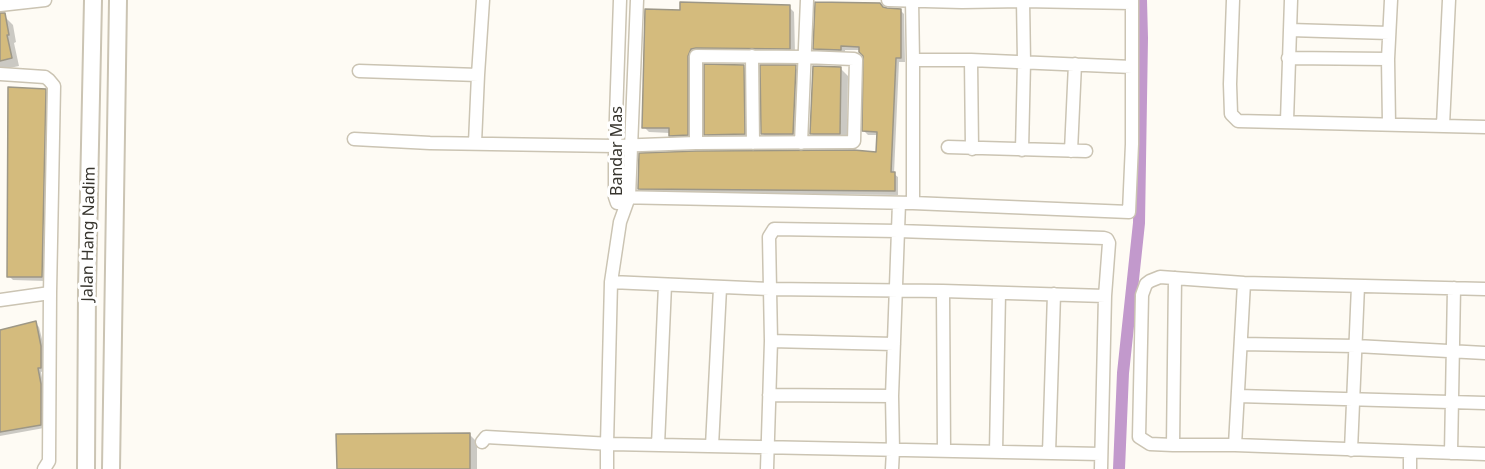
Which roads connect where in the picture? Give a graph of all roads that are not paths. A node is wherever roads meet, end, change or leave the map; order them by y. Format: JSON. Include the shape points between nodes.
{"nodes":[{"id":1,"x":45,"y":0,"type":"edge"},
{"id":2,"x":93,"y":0,"type":"edge"},
{"id":3,"x":118,"y":0,"type":"edge"},
{"id":4,"x":483,"y":0,"type":"edge"},
{"id":5,"x":620,"y":0,"type":"edge"},
{"id":6,"x":637,"y":0,"type":"edge"},
{"id":7,"x":807,"y":0,"type":"edge"},
{"id":8,"x":888,"y":0,"type":"edge"},
{"id":9,"x":912,"y":0,"type":"edge"},
{"id":10,"x":1233,"y":0,"type":"edge"},
{"id":11,"x":1291,"y":0,"type":"edge"},
{"id":12,"x":1391,"y":0,"type":"edge"},
{"id":13,"x":1449,"y":0,"type":"edge"},
{"id":14,"x":1023,"y":1,"type":"edge"},
{"id":15,"x":1132,"y":2,"type":"edge"},
{"id":16,"x":0,"y":5,"type":"edge"},
{"id":17,"x":1290,"y":30,"type":"junction"},
{"id":18,"x":1389,"y":33,"type":"junction"},
{"id":19,"x":92,"y":39,"type":"junction"},
{"id":20,"x":118,"y":43,"type":"junction"},
{"id":21,"x":752,"y":56,"type":"junction"},
{"id":22,"x":804,"y":57,"type":"junction"},
{"id":23,"x":1288,"y":58,"type":"junction"},
{"id":24,"x":1388,"y":59,"type":"junction"},
{"id":25,"x":914,"y":60,"type":"junction"},
{"id":26,"x":971,"y":60,"type":"junction"},
{"id":27,"x":1024,"y":62,"type":"junction"},
{"id":28,"x":1075,"y":64,"type":"junction"},
{"id":29,"x":1132,"y":67,"type":"junction"},
{"id":30,"x":359,"y":70,"type":"dead end"},
{"id":31,"x":0,"y":74,"type":"edge"},
{"id":32,"x":478,"y":75,"type":"junction"},
{"id":33,"x":1287,"y":121,"type":"junction"},
{"id":34,"x":1389,"y":124,"type":"junction"},
{"id":35,"x":1443,"y":125,"type":"junction"},
{"id":36,"x":1485,"y":127,"type":"edge"},
{"id":37,"x":354,"y":139,"type":"dead end"},
{"id":38,"x":475,"y":143,"type":"junction"},
{"id":39,"x":696,"y":143,"type":"junction"},
{"id":40,"x":753,"y":143,"type":"junction"},
{"id":41,"x":801,"y":143,"type":"junction"},
{"id":42,"x":632,"y":145,"type":"junction"},
{"id":43,"x":615,"y":146,"type":"junction"},
{"id":44,"x":948,"y":147,"type":"dead end"},
{"id":45,"x":972,"y":148,"type":"junction"},
{"id":46,"x":1023,"y":150,"type":"junction"},
{"id":47,"x":1071,"y":151,"type":"junction"},
{"id":48,"x":1086,"y":151,"type":"dead end"},
{"id":49,"x":615,"y":197,"type":"junction"},
{"id":50,"x":628,"y":197,"type":"junction"},
{"id":51,"x":899,"y":203,"type":"junction"},
{"id":52,"x":913,"y":203,"type":"junction"},
{"id":53,"x":620,"y":222,"type":"junction"},
{"id":54,"x":898,"y":231,"type":"junction"},
{"id":55,"x":1175,"y":278,"type":"junction"},
{"id":56,"x":611,"y":282,"type":"junction"},
{"id":57,"x":1244,"y":283,"type":"junction"},
{"id":58,"x":665,"y":285,"type":"junction"},
{"id":59,"x":1358,"y":286,"type":"junction"},
{"id":60,"x":720,"y":288,"type":"junction"},
{"id":61,"x":1454,"y":288,"type":"junction"},
{"id":62,"x":769,"y":289,"type":"junction"},
{"id":63,"x":1485,"y":289,"type":"edge"},
{"id":64,"x":897,"y":290,"type":"junction"},
{"id":65,"x":943,"y":291,"type":"junction"},
{"id":66,"x":50,"y":293,"type":"junction"},
{"id":67,"x":999,"y":293,"type":"junction"},
{"id":68,"x":1054,"y":294,"type":"junction"},
{"id":69,"x":1105,"y":296,"type":"junction"},
{"id":70,"x":0,"y":300,"type":"edge"},
{"id":71,"x":771,"y":341,"type":"junction"},
{"id":72,"x":894,"y":344,"type":"junction"},
{"id":73,"x":1241,"y":344,"type":"junction"},
{"id":74,"x":1356,"y":346,"type":"junction"},
{"id":75,"x":1452,"y":352,"type":"junction"},
{"id":76,"x":1485,"y":353,"type":"edge"},
{"id":77,"x":769,"y":395,"type":"junction"},
{"id":78,"x":892,"y":396,"type":"junction"},
{"id":79,"x":1238,"y":396,"type":"junction"},
{"id":80,"x":1353,"y":398,"type":"junction"},
{"id":81,"x":1453,"y":402,"type":"junction"},
{"id":82,"x":1485,"y":403,"type":"edge"},
{"id":83,"x":482,"y":442,"type":"dead end"},
{"id":84,"x":607,"y":444,"type":"junction"},
{"id":85,"x":658,"y":445,"type":"junction"},
{"id":86,"x":1173,"y":445,"type":"junction"},
{"id":87,"x":1235,"y":445,"type":"junction"},
{"id":88,"x":712,"y":446,"type":"junction"},
{"id":89,"x":767,"y":447,"type":"junction"},
{"id":90,"x":893,"y":450,"type":"junction"},
{"id":91,"x":1352,"y":450,"type":"junction"},
{"id":92,"x":944,"y":451,"type":"junction"},
{"id":93,"x":996,"y":452,"type":"junction"},
{"id":94,"x":1410,"y":452,"type":"junction"},
{"id":95,"x":1049,"y":453,"type":"junction"},
{"id":96,"x":1451,"y":453,"type":"junction"},
{"id":97,"x":1101,"y":454,"type":"junction"},
{"id":98,"x":1485,"y":454,"type":"edge"},
{"id":99,"x":44,"y":469,"type":"edge"},
{"id":100,"x":86,"y":469,"type":"edge"},
{"id":101,"x":111,"y":469,"type":"edge"},
{"id":102,"x":607,"y":469,"type":"edge"},
{"id":103,"x":767,"y":469,"type":"edge"},
{"id":104,"x":892,"y":469,"type":"edge"},
{"id":105,"x":1101,"y":469,"type":"edge"},
{"id":106,"x":1410,"y":469,"type":"edge"}],
"edges":[{"from":1,"to":16,"type":"street"},
{"from":2,"to":19,"type":"street","name":"Jalan Hang Nadim"},
{"from":3,"to":20,"type":"street","name":"Jalan Hang Nadim"},
{"from":4,"to":32,"type":"street"},
{"from":5,"to":43,"type":"street","name":"Bandar Mas"},
{"from":6,"to":42,"type":"street","name":"Bandar Mas"},
{"from":7,"to":22,"type":"street"},
{"from":8,"to":9,"type":"street"},
{"from":9,"to":14,"type":"street"},
{"from":9,"to":25,"type":"street"},
{"from":10,"to":33,"type":"street","via":[[1231,114],[1238,121]]},
{"from":11,"to":17,"type":"street"},
{"from":12,"to":18,"type":"street"},
{"from":13,"to":35,"type":"street"},
{"from":14,"to":15,"type":"street"},
{"from":14,"to":27,"type":"street"},
{"from":15,"to":29,"type":"street"},
{"from":17,"to":18,"type":"street"},
{"from":17,"to":23,"type":"street"},
{"from":18,"to":24,"type":"street"},
{"from":19,"to":20,"type":"street","via":[[102,50]]},
{"from":19,"to":100,"type":"street","name":"Jalan Hang Nadim"},
{"from":20,"to":101,"type":"street","name":"Jalan Hang Nadim"},
{"from":21,"to":22,"type":"street"},
{"from":21,"to":39,"type":"street","via":[[696,57]]},
{"from":21,"to":40,"type":"street"},
{"from":22,"to":41,"type":"street"},
{"from":22,"to":41,"type":"street","via":[[856,60],[854,141]]},
{"from":23,"to":24,"type":"street"},
{"from":23,"to":33,"type":"street"},
{"from":24,"to":34,"type":"street"},
{"from":25,"to":26,"type":"street"},
{"from":25,"to":52,"type":"street"},
{"from":26,"to":27,"type":"street"},
{"from":26,"to":45,"type":"street"},
{"from":27,"to":28,"type":"street"},
{"from":27,"to":46,"type":"street"},
{"from":28,"to":29,"type":"street"},
{"from":28,"to":47,"type":"street"},
{"from":29,"to":52,"type":"street","via":[[1129,212]]},
{"from":30,"to":32,"type":"street"},
{"from":31,"to":66,"type":"street","via":[[45,77],[54,86]]},
{"from":32,"to":38,"type":"street"},
{"from":33,"to":34,"type":"street"},
{"from":34,"to":35,"type":"street"},
{"from":35,"to":36,"type":"street"},
{"from":37,"to":38,"type":"street"},
{"from":38,"to":43,"type":"street"},
{"from":39,"to":40,"type":"street"},
{"from":39,"to":42,"type":"street"},
{"from":40,"to":41,"type":"street"},
{"from":42,"to":43,"type":"street"},
{"from":42,"to":50,"type":"street","name":"Bandar Mas"},
{"from":43,"to":49,"type":"street","name":"Bandar Mas"},
{"from":44,"to":45,"type":"street"},
{"from":45,"to":46,"type":"street"},
{"from":46,"to":47,"type":"street"},
{"from":47,"to":48,"type":"street"},
{"from":49,"to":50,"type":"street"},
{"from":49,"to":53,"type":"street","name":"Bandar Mas"},
{"from":50,"to":51,"type":"street"},
{"from":50,"to":53,"type":"street","name":"Bandar Mas"},
{"from":51,"to":52,"type":"street"},
{"from":51,"to":54,"type":"street"},
{"from":53,"to":56,"type":"street"},
{"from":54,"to":62,"type":"street","via":[[774,229],[769,237]]},
{"from":54,"to":64,"type":"street"},
{"from":54,"to":69,"type":"street","via":[[1104,238],[1109,243]]},
{"from":55,"to":57,"type":"street"},
{"from":55,"to":86,"type":"street"},
{"from":55,"to":86,"type":"street","via":[[1160,277],[1146,284],[1140,343],[1139,437],[1150,444]]},
{"from":56,"to":58,"type":"street"},
{"from":56,"to":84,"type":"street"},
{"from":57,"to":59,"type":"street"},
{"from":57,"to":73,"type":"street"},
{"from":58,"to":60,"type":"street"},
{"from":58,"to":85,"type":"street"},
{"from":59,"to":61,"type":"street"},
{"from":59,"to":74,"type":"street"},
{"from":60,"to":62,"type":"street"},
{"from":60,"to":88,"type":"street"},
{"from":61,"to":63,"type":"street"},
{"from":61,"to":75,"type":"street"},
{"from":62,"to":64,"type":"street"},
{"from":62,"to":71,"type":"street"},
{"from":64,"to":65,"type":"street"},
{"from":64,"to":72,"type":"street"},
{"from":65,"to":67,"type":"street"},
{"from":65,"to":92,"type":"street"},
{"from":66,"to":70,"type":"street"},
{"from":66,"to":99,"type":"street","via":[[49,461]]},
{"from":67,"to":68,"type":"street"},
{"from":67,"to":93,"type":"street"},
{"from":68,"to":69,"type":"street"},
{"from":68,"to":95,"type":"street"},
{"from":69,"to":97,"type":"street"},
{"from":71,"to":72,"type":"street"},
{"from":71,"to":77,"type":"street"},
{"from":72,"to":78,"type":"street"},
{"from":73,"to":74,"type":"street"},
{"from":73,"to":79,"type":"street"},
{"from":74,"to":75,"type":"street"},
{"from":74,"to":80,"type":"street"},
{"from":75,"to":76,"type":"street"},
{"from":75,"to":81,"type":"street"},
{"from":77,"to":78,"type":"street"},
{"from":77,"to":89,"type":"street"},
{"from":78,"to":90,"type":"street"},
{"from":79,"to":80,"type":"street"},
{"from":79,"to":87,"type":"street"},
{"from":80,"to":81,"type":"street"},
{"from":80,"to":91,"type":"street"},
{"from":81,"to":82,"type":"street"},
{"from":81,"to":96,"type":"street"},
{"from":83,"to":84,"type":"street","via":[[486,437]]},
{"from":84,"to":85,"type":"street"},
{"from":84,"to":102,"type":"street"},
{"from":85,"to":88,"type":"street"},
{"from":86,"to":87,"type":"street"},
{"from":87,"to":91,"type":"street"},
{"from":88,"to":89,"type":"street"},
{"from":89,"to":90,"type":"street"},
{"from":89,"to":103,"type":"street"},
{"from":90,"to":92,"type":"street"},
{"from":90,"to":104,"type":"street"},
{"from":91,"to":94,"type":"street"},
{"from":92,"to":93,"type":"street"},
{"from":93,"to":95,"type":"street"},
{"from":94,"to":96,"type":"street"},
{"from":94,"to":106,"type":"street"},
{"from":95,"to":97,"type":"street"},
{"from":96,"to":98,"type":"street"},
{"from":97,"to":105,"type":"street"}]}
